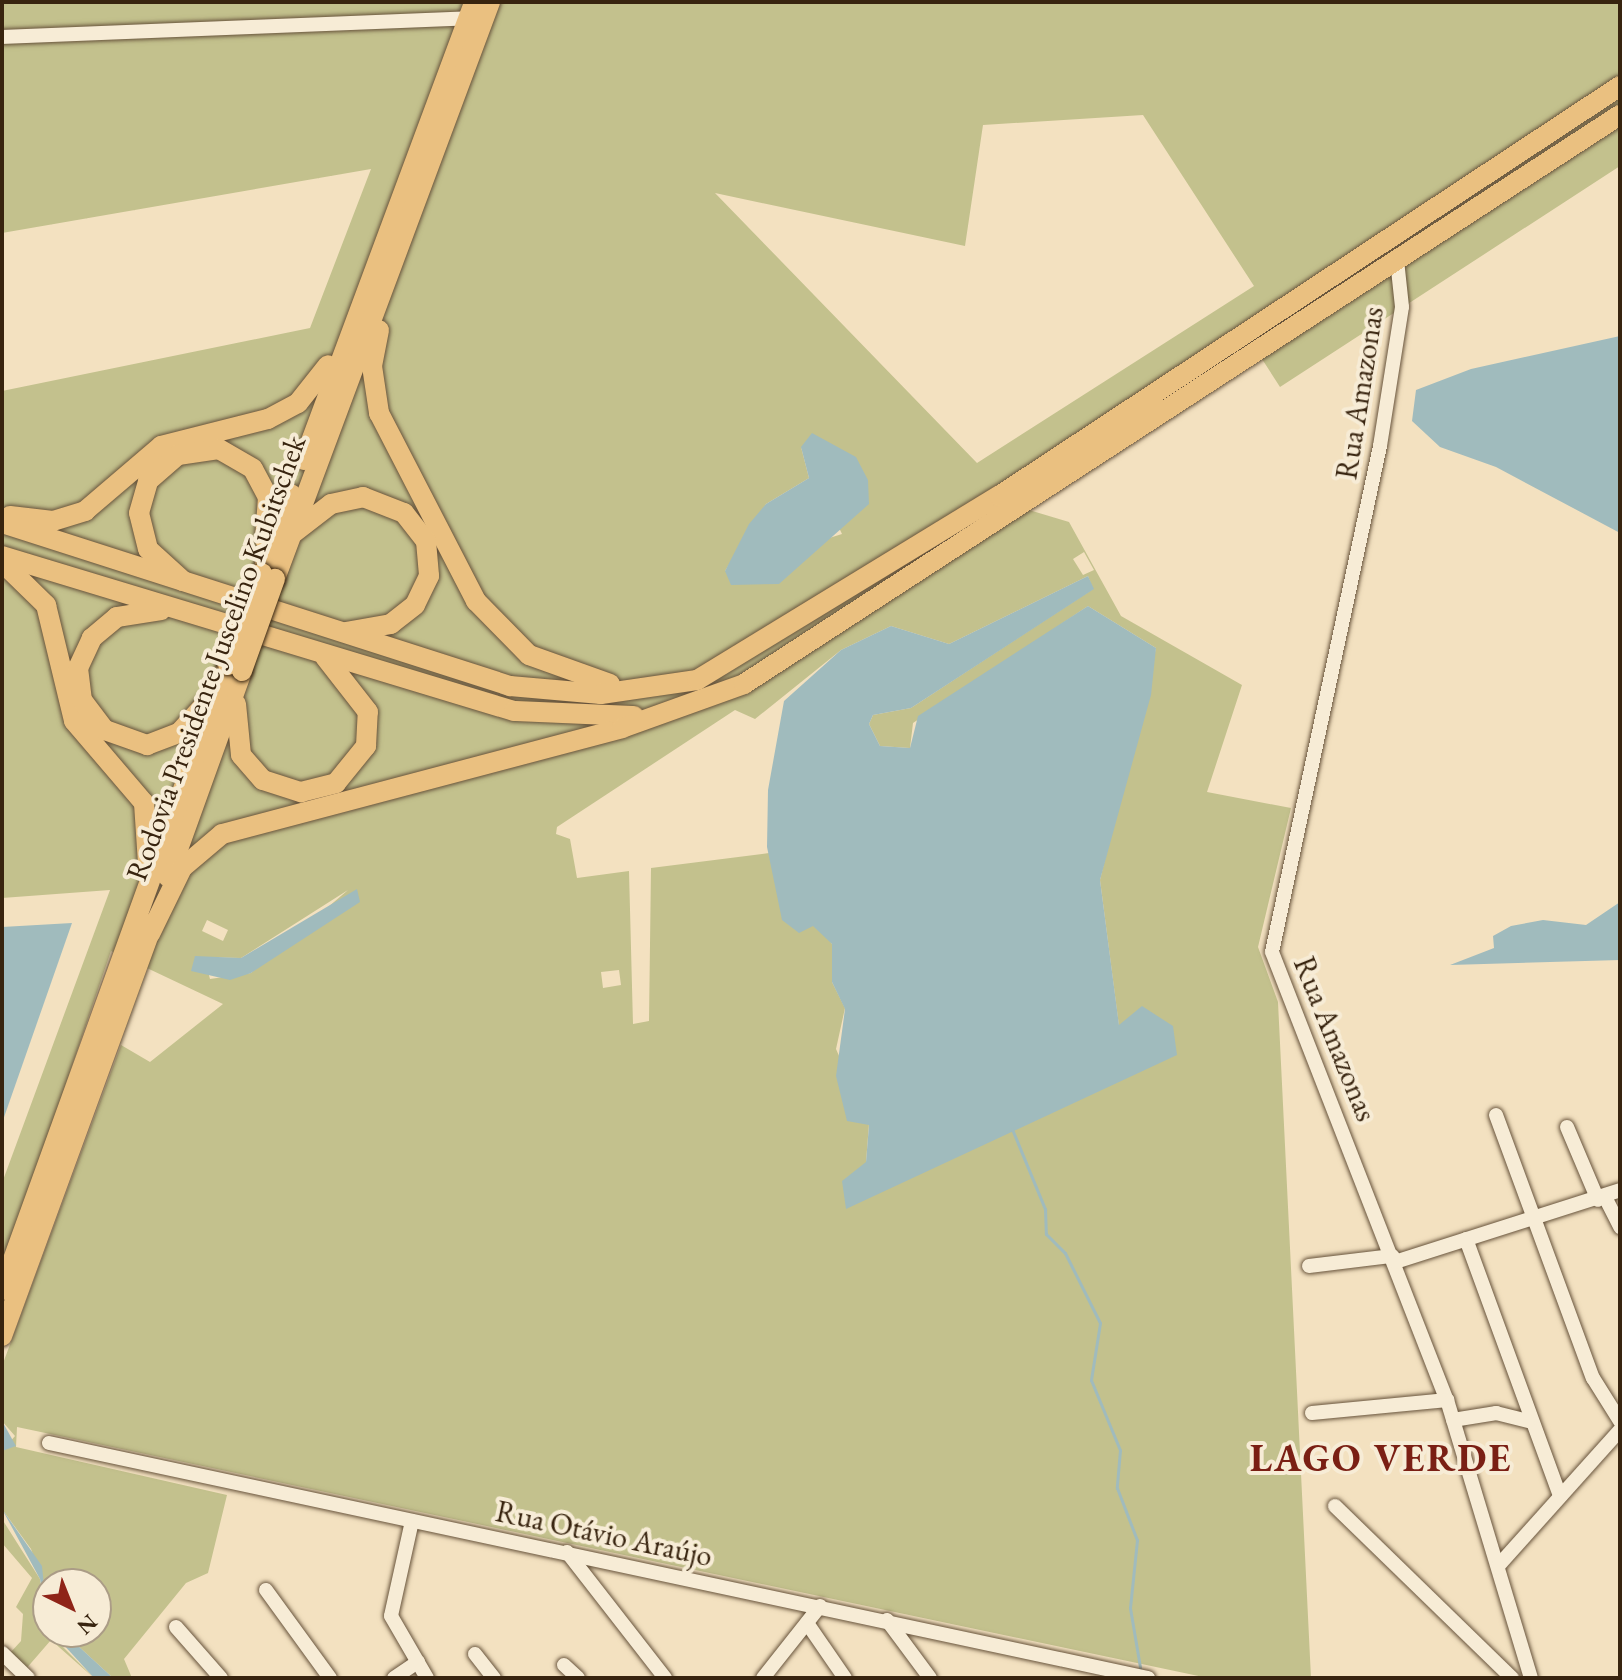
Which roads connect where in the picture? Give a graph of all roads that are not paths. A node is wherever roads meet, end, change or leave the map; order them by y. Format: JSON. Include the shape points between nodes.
{"nodes":[{"id":1,"x":490,"y":2,"type":"edge"},
{"id":2,"x":471,"y":10,"type":"edge"},
{"id":3,"x":2,"y":37,"type":"edge"},
{"id":4,"x":1620,"y":86,"type":"edge"},
{"id":5,"x":1620,"y":115,"type":"edge"},
{"id":6,"x":394,"y":260,"type":"junction"},
{"id":7,"x":1397,"y":260,"type":"junction"},
{"id":8,"x":359,"y":309,"type":"junction"},
{"id":9,"x":2,"y":515,"type":"edge"},
{"id":10,"x":2,"y":523,"type":"edge"},
{"id":11,"x":292,"y":534,"type":"junction"},
{"id":12,"x":2,"y":559,"type":"edge"},
{"id":13,"x":267,"y":573,"type":"junction"},
{"id":14,"x":191,"y":587,"type":"junction"},
{"id":15,"x":177,"y":609,"type":"junction"},
{"id":16,"x":338,"y":633,"type":"junction"},
{"id":17,"x":322,"y":654,"type":"junction"},
{"id":18,"x":725,"y":667,"type":"junction"},
{"id":19,"x":233,"y":672,"type":"junction"},
{"id":20,"x":662,"y":687,"type":"junction"},
{"id":21,"x":661,"y":714,"type":"junction"},
{"id":22,"x":139,"y":912,"type":"junction"},
{"id":23,"x":150,"y":934,"type":"junction"},
{"id":24,"x":1496,"y":1115,"type":"dead end"},
{"id":25,"x":1567,"y":1127,"type":"dead end"},
{"id":26,"x":1620,"y":1190,"type":"edge"},
{"id":27,"x":1601,"y":1198,"type":"junction"},
{"id":28,"x":1532,"y":1218,"type":"junction"},
{"id":29,"x":1620,"y":1227,"type":"edge"},
{"id":30,"x":1466,"y":1239,"type":"junction"},
{"id":31,"x":1393,"y":1259,"type":"junction"},
{"id":32,"x":1309,"y":1266,"type":"dead end"},
{"id":33,"x":2,"y":1290,"type":"edge"},
{"id":34,"x":2,"y":1336,"type":"edge"},
{"id":35,"x":1447,"y":1400,"type":"junction"},
{"id":36,"x":1312,"y":1413,"type":"dead end"},
{"id":37,"x":1453,"y":1420,"type":"junction"},
{"id":38,"x":1528,"y":1421,"type":"junction"},
{"id":39,"x":1620,"y":1421,"type":"edge"},
{"id":40,"x":1620,"y":1430,"type":"edge"},
{"id":41,"x":49,"y":1443,"type":"dead end"},
{"id":42,"x":1560,"y":1496,"type":"junction"},
{"id":43,"x":1335,"y":1506,"type":"dead end"},
{"id":44,"x":412,"y":1521,"type":"junction"},
{"id":45,"x":567,"y":1552,"type":"junction"},
{"id":46,"x":1498,"y":1566,"type":"junction"},
{"id":47,"x":266,"y":1590,"type":"dead end"},
{"id":48,"x":820,"y":1606,"type":"junction"},
{"id":49,"x":887,"y":1620,"type":"junction"},
{"id":50,"x":807,"y":1623,"type":"junction"},
{"id":51,"x":176,"y":1627,"type":"dead end"},
{"id":52,"x":2,"y":1653,"type":"edge"},
{"id":53,"x":475,"y":1654,"type":"dead end"},
{"id":54,"x":418,"y":1662,"type":"junction"},
{"id":55,"x":564,"y":1665,"type":"dead end"},
{"id":56,"x":1124,"y":1676,"type":"edge"},
{"id":57,"x":28,"y":1678,"type":"edge"},
{"id":58,"x":221,"y":1678,"type":"edge"},
{"id":59,"x":330,"y":1678,"type":"edge"},
{"id":60,"x":394,"y":1678,"type":"edge"},
{"id":61,"x":427,"y":1678,"type":"edge"},
{"id":62,"x":494,"y":1678,"type":"edge"},
{"id":63,"x":578,"y":1678,"type":"edge"},
{"id":64,"x":665,"y":1678,"type":"edge"},
{"id":65,"x":763,"y":1678,"type":"edge"},
{"id":66,"x":845,"y":1678,"type":"edge"},
{"id":67,"x":930,"y":1678,"type":"edge"},
{"id":68,"x":1148,"y":1678,"type":"edge"},
{"id":69,"x":1512,"y":1678,"type":"edge"},
{"id":70,"x":1531,"y":1678,"type":"edge"}],
"edges":[{"from":1,"to":6,"type":"highway","name":"Rodovia Presidente Juscelino Kubitschek"},
{"from":2,"to":3,"type":"street"},
{"from":2,"to":8,"type":"highway","name":"Rodovia Presidente Juscelino Kubitschek"},
{"from":4,"to":18,"type":"highway"},
{"from":5,"to":7,"type":"highway"},
{"from":6,"to":11,"type":"highway","name":"Rodovia Presidente Juscelino Kubitschek"},
{"from":6,"to":20,"type":"highway","via":[[397,276],[374,348],[373,391],[476,601],[505,637],[560,672]]},
{"from":7,"to":21,"type":"highway","via":[[792,655],[718,697]]},
{"from":7,"to":31,"type":"street","name":"Rua Amazonas","via":[[1402,307],[1380,446],[1271,943]]},
{"from":8,"to":9,"type":"highway","via":[[318,384],[279,414],[177,438],[71,517]]},
{"from":8,"to":13,"type":"highway","name":"Rodovia Presidente Juscelino Kubitschek"},
{"from":10,"to":14,"type":"highway"},
{"from":11,"to":13,"type":"highway","name":"Rodovia Presidente Juscelino Kubitschek"},
{"from":11,"to":16,"type":"highway","via":[[331,504],[363,497],[404,513],[426,541],[429,576],[415,605],[391,624]]},
{"from":12,"to":15,"type":"highway"},
{"from":12,"to":22,"type":"highway","via":[[46,605],[74,721],[144,803],[151,832]]},
{"from":13,"to":14,"type":"highway","via":[[269,512],[262,482],[228,452],[194,449],[155,471],[139,513],[148,549]]},
{"from":13,"to":19,"type":"highway","name":"Rodovia Presidente Juscelino Kubitschek","bridge":true},
{"from":14,"to":16,"type":"highway"},
{"from":15,"to":17,"type":"highway"},
{"from":15,"to":19,"type":"highway","via":[[128,613],[92,638],[78,668],[88,712],[126,741],[166,741],[198,716]]},
{"from":16,"to":20,"type":"highway","via":[[549,693]]},
{"from":17,"to":19,"type":"highway","via":[[363,698],[369,731],[349,773],[323,789],[275,786],[251,767],[236,741]]},
{"from":17,"to":21,"type":"highway","via":[[514,711]]},
{"from":18,"to":20,"type":"highway"},
{"from":18,"to":21,"type":"highway"},
{"from":19,"to":22,"type":"highway","name":"Rodovia Presidente Juscelino Kubitschek"},
{"from":19,"to":23,"type":"highway","name":"Rodovia Presidente Juscelino Kubitschek"},
{"from":21,"to":23,"type":"highway","via":[[222,834],[182,868]]},
{"from":22,"to":33,"type":"highway","name":"Rodovia Presidente Juscelino Kubitschek"},
{"from":23,"to":34,"type":"highway","name":"Rodovia Presidente Juscelino Kubitschek"},
{"from":24,"to":28,"type":"street"},
{"from":25,"to":27,"type":"street"},
{"from":26,"to":27,"type":"street"},
{"from":27,"to":28,"type":"street"},
{"from":27,"to":29,"type":"street"},
{"from":28,"to":30,"type":"street"},
{"from":28,"to":39,"type":"street","via":[[1593,1378]]},
{"from":30,"to":31,"type":"street"},
{"from":30,"to":38,"type":"street"},
{"from":31,"to":32,"type":"street"},
{"from":31,"to":35,"type":"street","name":"Rua Amazonas"},
{"from":35,"to":36,"type":"street"},
{"from":35,"to":37,"type":"street","name":"Rua Amazonas"},
{"from":37,"to":38,"type":"street","via":[[1496,1413]]},
{"from":37,"to":46,"type":"street","name":"Rua Amazonas"},
{"from":38,"to":42,"type":"street"},
{"from":40,"to":42,"type":"street"},
{"from":41,"to":44,"type":"street","name":"Rua Otávio Araújo"},
{"from":42,"to":46,"type":"street"},
{"from":43,"to":69,"type":"street"},
{"from":44,"to":45,"type":"street","name":"Rua Otávio Araújo"},
{"from":44,"to":54,"type":"street","via":[[391,1616]]},
{"from":45,"to":48,"type":"street","name":"Rua Otávio Araújo"},
{"from":45,"to":64,"type":"street"},
{"from":46,"to":70,"type":"street","name":"Rua Amazonas"},
{"from":47,"to":59,"type":"street"},
{"from":48,"to":49,"type":"street","name":"Rua Otávio Araújo"},
{"from":48,"to":50,"type":"street"},
{"from":49,"to":56,"type":"street","name":"Rua Otávio Araújo"},
{"from":49,"to":67,"type":"street"},
{"from":50,"to":65,"type":"street"},
{"from":50,"to":66,"type":"street"},
{"from":51,"to":58,"type":"street"},
{"from":52,"to":57,"type":"street"},
{"from":53,"to":62,"type":"street"},
{"from":54,"to":60,"type":"street"},
{"from":54,"to":61,"type":"street"},
{"from":55,"to":63,"type":"street"},
{"from":56,"to":68,"type":"street","name":"Rua Otávio Araújo"}]}
